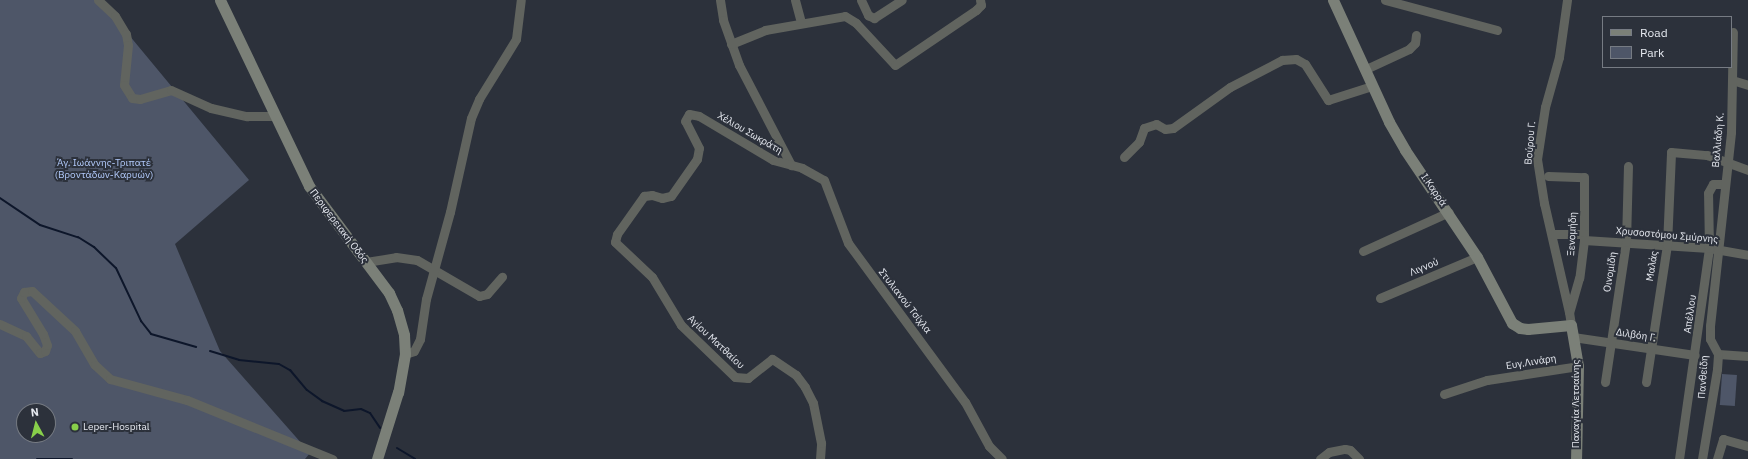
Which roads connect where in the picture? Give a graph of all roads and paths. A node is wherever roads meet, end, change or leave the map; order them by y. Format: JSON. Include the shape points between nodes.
{"nodes":[{"id":1,"x":98,"y":0,"type":"edge"},
{"id":2,"x":220,"y":0,"type":"edge"},
{"id":3,"x":521,"y":0,"type":"edge"},
{"id":4,"x":720,"y":0,"type":"edge"},
{"id":5,"x":795,"y":0,"type":"edge"},
{"id":6,"x":861,"y":0,"type":"edge"},
{"id":7,"x":902,"y":0,"type":"edge"},
{"id":8,"x":980,"y":0,"type":"edge"},
{"id":9,"x":1333,"y":0,"type":"edge"},
{"id":10,"x":1385,"y":0,"type":"edge"},
{"id":11,"x":1567,"y":0,"type":"edge"},
{"id":12,"x":801,"y":22,"type":"junction"},
{"id":13,"x":1497,"y":30,"type":"dead end"},
{"id":14,"x":1733,"y":32,"type":"dead end"},
{"id":15,"x":1416,"y":35,"type":"dead end"},
{"id":16,"x":731,"y":44,"type":"junction"},
{"id":17,"x":1366,"y":69,"type":"junction"},
{"id":18,"x":1732,"y":80,"type":"junction"},
{"id":19,"x":1748,"y":85,"type":"edge"},
{"id":20,"x":1372,"y":86,"type":"junction"},
{"id":21,"x":275,"y":116,"type":"junction"},
{"id":22,"x":1124,"y":157,"type":"dead end"},
{"id":23,"x":1728,"y":162,"type":"junction"},
{"id":24,"x":791,"y":165,"type":"junction"},
{"id":25,"x":1628,"y":166,"type":"dead end"},
{"id":26,"x":1748,"y":170,"type":"edge"},
{"id":27,"x":1548,"y":176,"type":"dead end"},
{"id":28,"x":1724,"y":184,"type":"junction"},
{"id":29,"x":1449,"y":212,"type":"junction"},
{"id":30,"x":617,"y":234,"type":"joint"},
{"id":31,"x":1552,"y":234,"type":"junction"},
{"id":32,"x":1584,"y":237,"type":"junction"},
{"id":33,"x":1626,"y":242,"type":"junction"},
{"id":34,"x":1667,"y":244,"type":"junction"},
{"id":35,"x":1709,"y":248,"type":"junction"},
{"id":36,"x":1720,"y":250,"type":"junction"},
{"id":37,"x":1363,"y":251,"type":"dead end"},
{"id":38,"x":1748,"y":254,"type":"edge"},
{"id":39,"x":1477,"y":257,"type":"junction"},
{"id":40,"x":366,"y":262,"type":"junction"},
{"id":41,"x":436,"y":270,"type":"junction"},
{"id":42,"x":502,"y":277,"type":"dead end"},
{"id":43,"x":1380,"y":298,"type":"dead end"},
{"id":44,"x":1569,"y":312,"type":"junction"},
{"id":45,"x":0,"y":324,"type":"edge"},
{"id":46,"x":1572,"y":331,"type":"junction"},
{"id":47,"x":1610,"y":342,"type":"junction"},
{"id":48,"x":1650,"y":348,"type":"junction"},
{"id":49,"x":405,"y":354,"type":"junction"},
{"id":50,"x":1718,"y":354,"type":"junction"},
{"id":51,"x":1695,"y":355,"type":"junction"},
{"id":52,"x":1748,"y":356,"type":"edge"},
{"id":53,"x":1578,"y":366,"type":"junction"},
{"id":54,"x":1605,"y":382,"type":"dead end"},
{"id":55,"x":1646,"y":382,"type":"dead end"},
{"id":56,"x":1444,"y":394,"type":"dead end"},
{"id":57,"x":1748,"y":446,"type":"edge"},
{"id":58,"x":332,"y":459,"type":"edge"},
{"id":59,"x":377,"y":459,"type":"edge"},
{"id":60,"x":820,"y":459,"type":"edge"},
{"id":61,"x":1002,"y":459,"type":"edge"},
{"id":62,"x":1320,"y":459,"type":"edge"},
{"id":63,"x":1359,"y":459,"type":"edge"},
{"id":64,"x":1576,"y":459,"type":"edge"},
{"id":65,"x":1679,"y":459,"type":"edge"},
{"id":66,"x":1702,"y":459,"type":"edge"},
{"id":67,"x":1717,"y":459,"type":"edge"}],
"edges":[{"from":1,"to":21,"type":"street","via":[[115,16],[126,34],[128,45],[124,85],[132,98],[140,99],[171,90],[211,108],[246,116]]},
{"from":2,"to":21,"type":"main road","name":"Περιφερειακή Οδός"},
{"from":3,"to":41,"type":"street","via":[[516,39],[479,99],[471,118]]},
{"from":4,"to":16,"type":"street","name":"Χέλιου Σωκράτη"},
{"from":5,"to":12,"type":"street"},
{"from":6,"to":7,"type":"street","via":[[868,15],[874,18]]},
{"from":8,"to":12,"type":"street","via":[[981,5],[976,10],[895,65],[849,18],[841,16]]},
{"from":9,"to":17,"type":"main road","name":"Ι.Καρρά"},
{"from":10,"to":13,"type":"street"},
{"from":11,"to":31,"type":"street","name":"Βούρου Γ.","via":[[1559,57],[1546,106],[1538,158]]},
{"from":12,"to":16,"type":"street","via":[[760,31]]},
{"from":14,"to":18,"type":"street","name":"Βαλλιάδη Κ."},
{"from":15,"to":17,"type":"street","via":[[1415,43],[1409,49]]},
{"from":16,"to":24,"type":"street","name":"Χέλιου Σωκράτη"},
{"from":17,"to":20,"type":"main road","name":"Ι.Καρρά"},
{"from":18,"to":19,"type":"street"},
{"from":18,"to":23,"type":"street","name":"Βαλλιάδη Κ."},
{"from":20,"to":22,"type":"street","via":[[1328,100],[1305,64],[1296,59],[1288,59],[1230,86],[1173,128],[1165,129],[1156,124],[1144,128],[1139,142]]},
{"from":20,"to":29,"type":"main road","name":"Ι.Καρρά","via":[[1405,150]]},
{"from":21,"to":40,"type":"main road","name":"Περιφερειακή Οδός","via":[[309,186]]},
{"from":23,"to":26,"type":"street"},
{"from":23,"to":28,"type":"street","name":"Βαλλιάδη Κ."},
{"from":23,"to":34,"type":"street","name":"Μαλάς","via":[[1707,156],[1671,152]]},
{"from":24,"to":30,"type":"street","name":"Χέλιου Σωκράτη","via":[[773,160],[699,116],[689,114],[685,121],[699,148],[697,159],[673,194],[662,198],[644,196]]},
{"from":24,"to":61,"type":"street","name":"Στυλιανού Τσίχλα","via":[[817,174],[827,182],[848,243],[965,402],[989,446]]},
{"from":25,"to":33,"type":"street","name":"Οινομίδη"},
{"from":27,"to":32,"type":"street","name":"Ξενομήδη","via":[[1584,177]]},
{"from":28,"to":35,"type":"street","name":"Απέλλου","via":[[1713,184],[1708,193]]},
{"from":28,"to":36,"type":"street","name":"Βαλλιάδη Κ."},
{"from":29,"to":37,"type":"street"},
{"from":29,"to":39,"type":"main road","name":"Ι.Καρρά"},
{"from":30,"to":60,"type":"street","name":"Αγίου Ματθαίου","via":[[615,242],[618,247],[652,277],[681,325],[732,374],[745,379],[773,359],[800,379],[809,394],[816,415],[821,443]]},
{"from":31,"to":32,"type":"street","name":"Χρυσοστόμου Σμύρνης"},
{"from":31,"to":44,"type":"street","name":"Βούρου Γ."},
{"from":32,"to":33,"type":"street","name":"Χρυσοστόμου Σμύρνης"},
{"from":32,"to":44,"type":"street","name":"Ξενομήδη","via":[[1579,278]]},
{"from":33,"to":34,"type":"street","name":"Χρυσοστόμου Σμύρνης"},
{"from":33,"to":47,"type":"street","name":"Οινομίδη"},
{"from":34,"to":35,"type":"street","name":"Χρυσοστόμου Σμύρνης"},
{"from":34,"to":48,"type":"street","name":"Μαλάς"},
{"from":35,"to":36,"type":"street","name":"Χρυσοστόμου Σμύρνης"},
{"from":35,"to":51,"type":"street","name":"Απέλλου"},
{"from":36,"to":38,"type":"street","name":"Χρυσοστόμου Σμύρνης"},
{"from":36,"to":50,"type":"street","name":"Πανθείδη","via":[[1710,326],[1710,340]]},
{"from":39,"to":43,"type":"street","name":"Λιγνού"},
{"from":39,"to":46,"type":"main road","name":"Ι.Καρρά","via":[[1515,327]]},
{"from":40,"to":41,"type":"street","via":[[383,258],[408,258]]},
{"from":40,"to":49,"type":"main road","name":"Περιφερειακή Οδός","via":[[389,293],[397,310]]},
{"from":41,"to":42,"type":"street","via":[[479,296],[487,294]]},
{"from":41,"to":49,"type":"street","via":[[426,299],[420,339],[414,351]]},
{"from":44,"to":46,"type":"street","name":"Ξενομήδη"},
{"from":45,"to":58,"type":"street","via":[[26,336],[40,353],[45,351],[47,345],[43,334],[21,298],[24,292],[32,291],[75,331],[95,365],[110,379],[187,400]]},
{"from":46,"to":47,"type":"street","name":"Διλβόη Γ."},
{"from":46,"to":53,"type":"main road","name":"Παναγία Λετσαίνης"},
{"from":47,"to":48,"type":"street","name":"Διλβόη Γ."},
{"from":47,"to":54,"type":"street","name":"Οινομίδη"},
{"from":48,"to":51,"type":"street","name":"Διλβόη Γ."},
{"from":48,"to":55,"type":"street","name":"Μαλάς"},
{"from":49,"to":59,"type":"main road","name":"Περιφερειακή Οδός","via":[[398,392]]},
{"from":50,"to":52,"type":"street"},
{"from":50,"to":66,"type":"street","name":"Πανθείδη"},
{"from":51,"to":65,"type":"street","name":"Απέλλου"},
{"from":53,"to":56,"type":"street","name":"Ευγ.Λινάρη","via":[[1487,380]]},
{"from":53,"to":64,"type":"main road","name":"Παναγία Λετσαίνης"},
{"from":57,"to":67,"type":"street","via":[[1725,439],[1720,445]]},
{"from":62,"to":63,"type":"street","via":[[1329,452],[1344,449],[1350,450]]}]}
